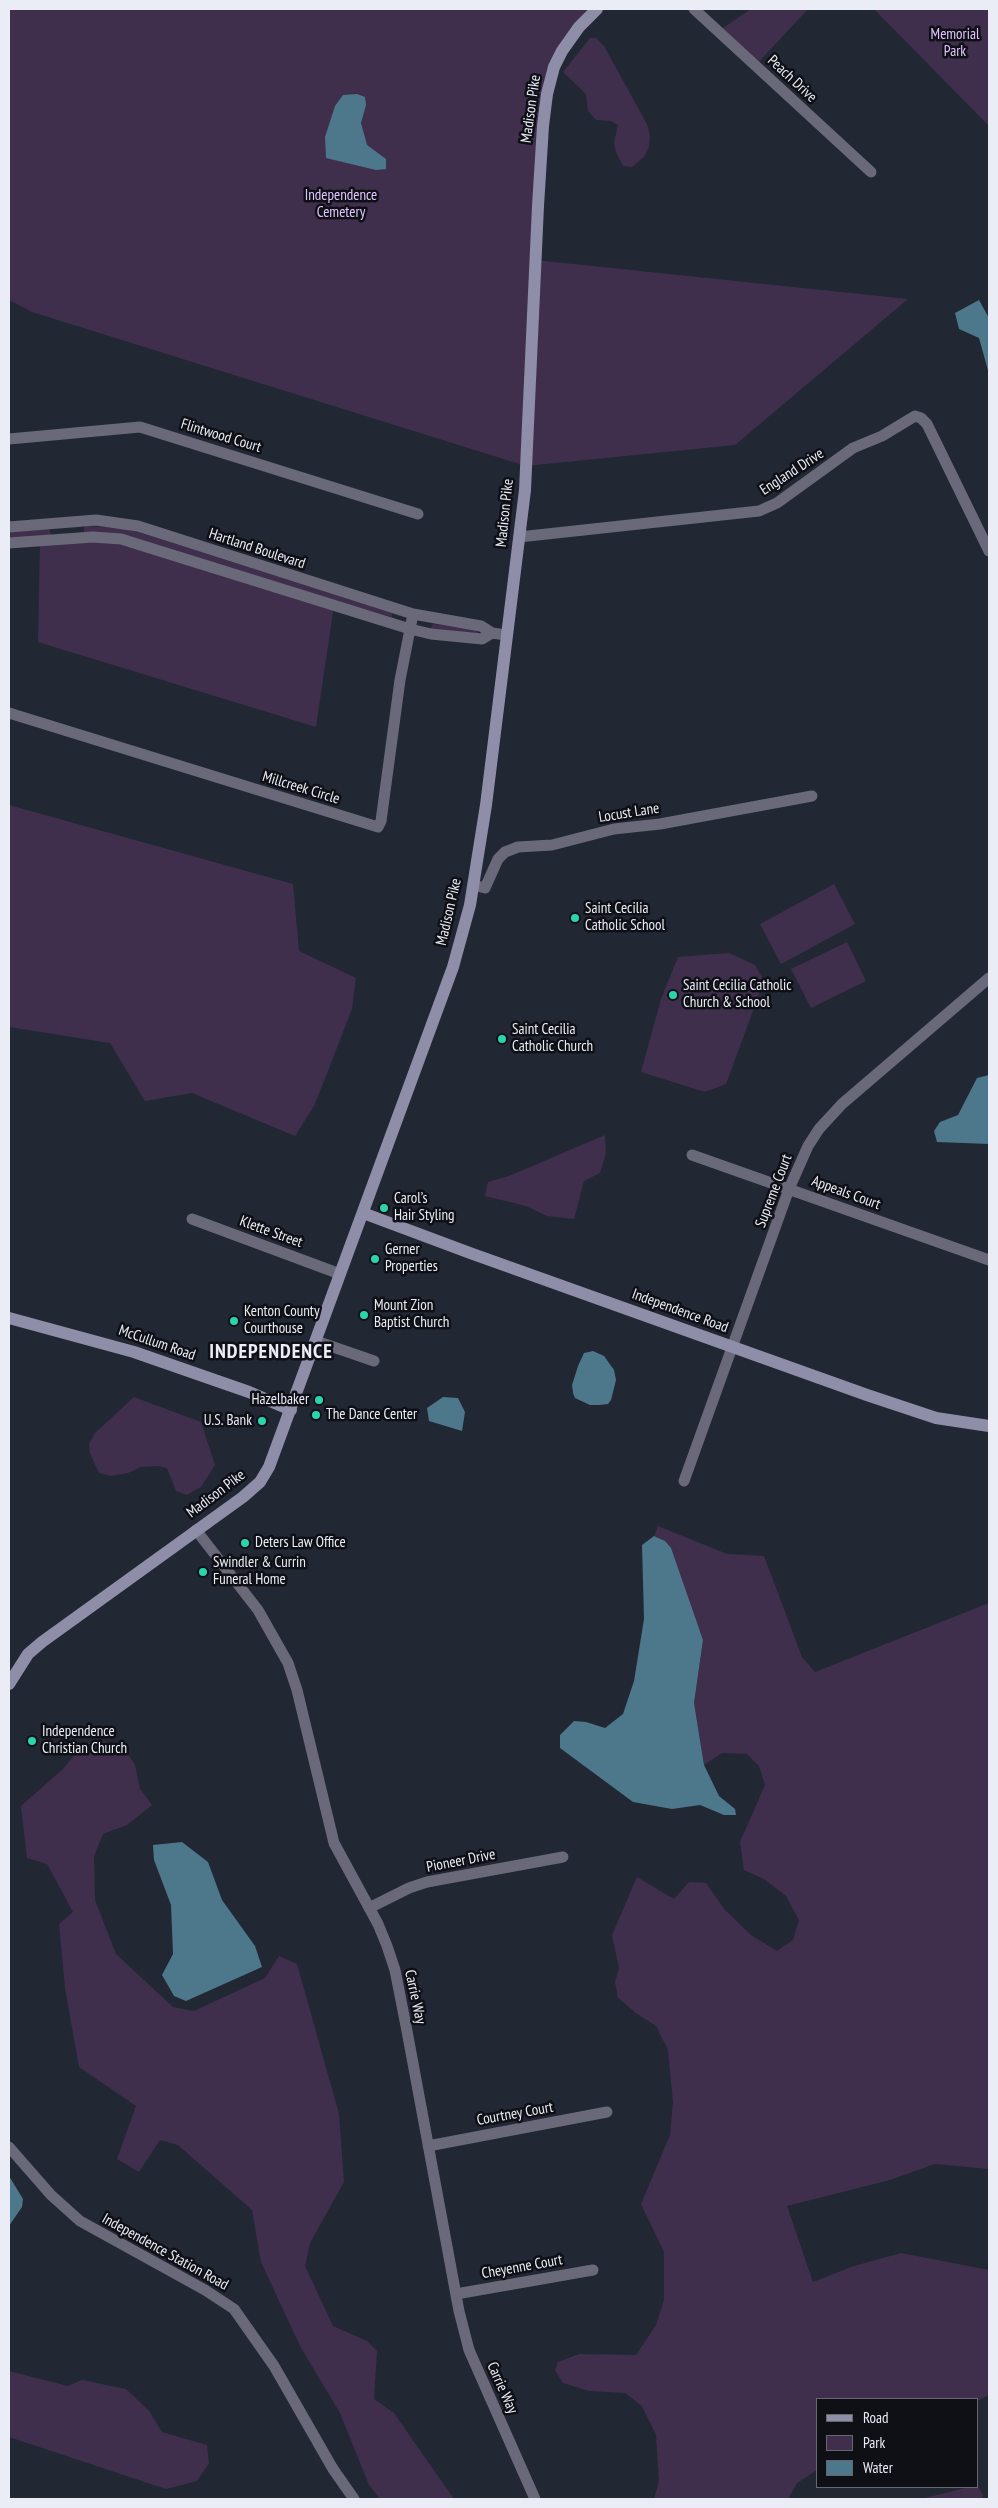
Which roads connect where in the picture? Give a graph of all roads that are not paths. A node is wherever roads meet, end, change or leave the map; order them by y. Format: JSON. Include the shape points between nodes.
{"nodes":[{"id":1,"x":596,"y":9,"type":"edge"},
{"id":2,"x":694,"y":9,"type":"edge"},
{"id":3,"x":871,"y":172,"type":"dead end"},
{"id":4,"x":9,"y":439,"type":"edge"},
{"id":5,"x":418,"y":514,"type":"dead end"},
{"id":6,"x":9,"y":527,"type":"edge"},
{"id":7,"x":519,"y":536,"type":"junction"},
{"id":8,"x":9,"y":543,"type":"edge"},
{"id":9,"x":989,"y":551,"type":"edge"},
{"id":10,"x":413,"y":614,"type":"junction"},
{"id":11,"x":410,"y":629,"type":"junction"},
{"id":12,"x":492,"y":633,"type":"junction"},
{"id":13,"x":506,"y":635,"type":"junction"},
{"id":14,"x":9,"y":713,"type":"edge"},
{"id":15,"x":812,"y":796,"type":"dead end"},
{"id":16,"x":473,"y":885,"type":"junction"},
{"id":17,"x":989,"y":978,"type":"edge"},
{"id":18,"x":692,"y":1155,"type":"dead end"},
{"id":19,"x":789,"y":1189,"type":"junction"},
{"id":20,"x":363,"y":1212,"type":"junction"},
{"id":21,"x":192,"y":1219,"type":"dead end"},
{"id":22,"x":989,"y":1260,"type":"edge"},
{"id":23,"x":340,"y":1274,"type":"junction"},
{"id":24,"x":9,"y":1318,"type":"edge"},
{"id":25,"x":316,"y":1341,"type":"junction"},
{"id":26,"x":733,"y":1347,"type":"junction"},
{"id":27,"x":374,"y":1361,"type":"dead end"},
{"id":28,"x":291,"y":1410,"type":"junction"},
{"id":29,"x":989,"y":1426,"type":"edge"},
{"id":30,"x":684,"y":1481,"type":"dead end"},
{"id":31,"x":196,"y":1530,"type":"junction"},
{"id":32,"x":9,"y":1684,"type":"edge"},
{"id":33,"x":563,"y":1857,"type":"dead end"},
{"id":34,"x":369,"y":1908,"type":"junction"},
{"id":35,"x":607,"y":2112,"type":"dead end"},
{"id":36,"x":428,"y":2146,"type":"junction"},
{"id":37,"x":9,"y":2147,"type":"edge"},
{"id":38,"x":592,"y":2270,"type":"dead end"},
{"id":39,"x":456,"y":2294,"type":"junction"},
{"id":40,"x":354,"y":2499,"type":"edge"},
{"id":41,"x":535,"y":2499,"type":"edge"}],
"edges":[{"from":1,"to":7,"type":"main road","name":"Madison Pike","via":[[562,51],[547,94],[537,218],[525,490]]},
{"from":2,"to":3,"type":"street","name":"Peach Drive"},
{"from":4,"to":5,"type":"street","name":"Flintwood Court","via":[[140,428]]},
{"from":6,"to":10,"type":"street","name":"Hartland Boulevard","via":[[96,520],[138,526]]},
{"from":7,"to":9,"type":"street","name":"England Drive","via":[[759,511],[777,503],[853,448],[882,436],[915,416],[927,424]]},
{"from":7,"to":13,"type":"main road","name":"Madison Pike"},
{"from":8,"to":11,"type":"street","name":"Hartland Boulevard","via":[[93,537],[121,539]]},
{"from":10,"to":11,"type":"street","name":"Millcreek Circle"},
{"from":10,"to":12,"type":"street","name":"Hartland Boulevard","via":[[481,626]]},
{"from":11,"to":12,"type":"street","name":"Hartland Boulevard","via":[[482,639]]},
{"from":11,"to":14,"type":"street","name":"Millcreek Circle","via":[[378,827]]},
{"from":12,"to":13,"type":"street","name":"Hartland Boulevard"},
{"from":13,"to":16,"type":"main road","name":"Madison Pike"},
{"from":15,"to":16,"type":"street","name":"Locust Lane","via":[[660,824],[614,829],[552,845],[518,847],[498,859],[485,888]]},
{"from":16,"to":20,"type":"main road","name":"Madison Pike","via":[[464,931],[452,967]]},
{"from":17,"to":19,"type":"street","name":"Supreme Court","via":[[842,1104],[808,1146]]},
{"from":18,"to":19,"type":"street","name":"Appeals Court"},
{"from":19,"to":22,"type":"street","name":"Appeals Court"},
{"from":19,"to":26,"type":"street","name":"Supreme Court"},
{"from":20,"to":23,"type":"main road","name":"Madison Pike"},
{"from":20,"to":26,"type":"main road","name":"Independence Road"},
{"from":21,"to":23,"type":"street","name":"Klette Street"},
{"from":23,"to":25,"type":"main road","name":"Madison Pike"},
{"from":24,"to":28,"type":"main road","name":"McCullum Road","via":[[134,1352]]},
{"from":25,"to":27,"type":"street"},
{"from":25,"to":28,"type":"main road","name":"Madison Pike"},
{"from":26,"to":29,"type":"main road","name":"Independence Road","via":[[936,1418]]},
{"from":26,"to":30,"type":"street","name":"Supreme Court"},
{"from":28,"to":31,"type":"main road","name":"Madison Pike","via":[[277,1451],[260,1482]]},
{"from":31,"to":32,"type":"main road","name":"Madison Pike","via":[[42,1642],[28,1654]]},
{"from":31,"to":34,"type":"street","name":"Carrie Way","via":[[258,1610],[288,1663],[334,1843]]},
{"from":33,"to":34,"type":"street","name":"Pioneer Drive","via":[[427,1882]]},
{"from":34,"to":36,"type":"street","name":"Carrie Way","via":[[395,1970]]},
{"from":35,"to":36,"type":"street","name":"Courtney Court"},
{"from":36,"to":39,"type":"street","name":"Carrie Way"},
{"from":37,"to":40,"type":"street","name":"Independence Station Road","via":[[51,2195],[80,2221],[206,2290],[234,2309],[274,2366]]},
{"from":38,"to":39,"type":"street","name":"Cheyenne Court"},
{"from":39,"to":41,"type":"street","name":"Carrie Way","via":[[469,2350]]}]}
